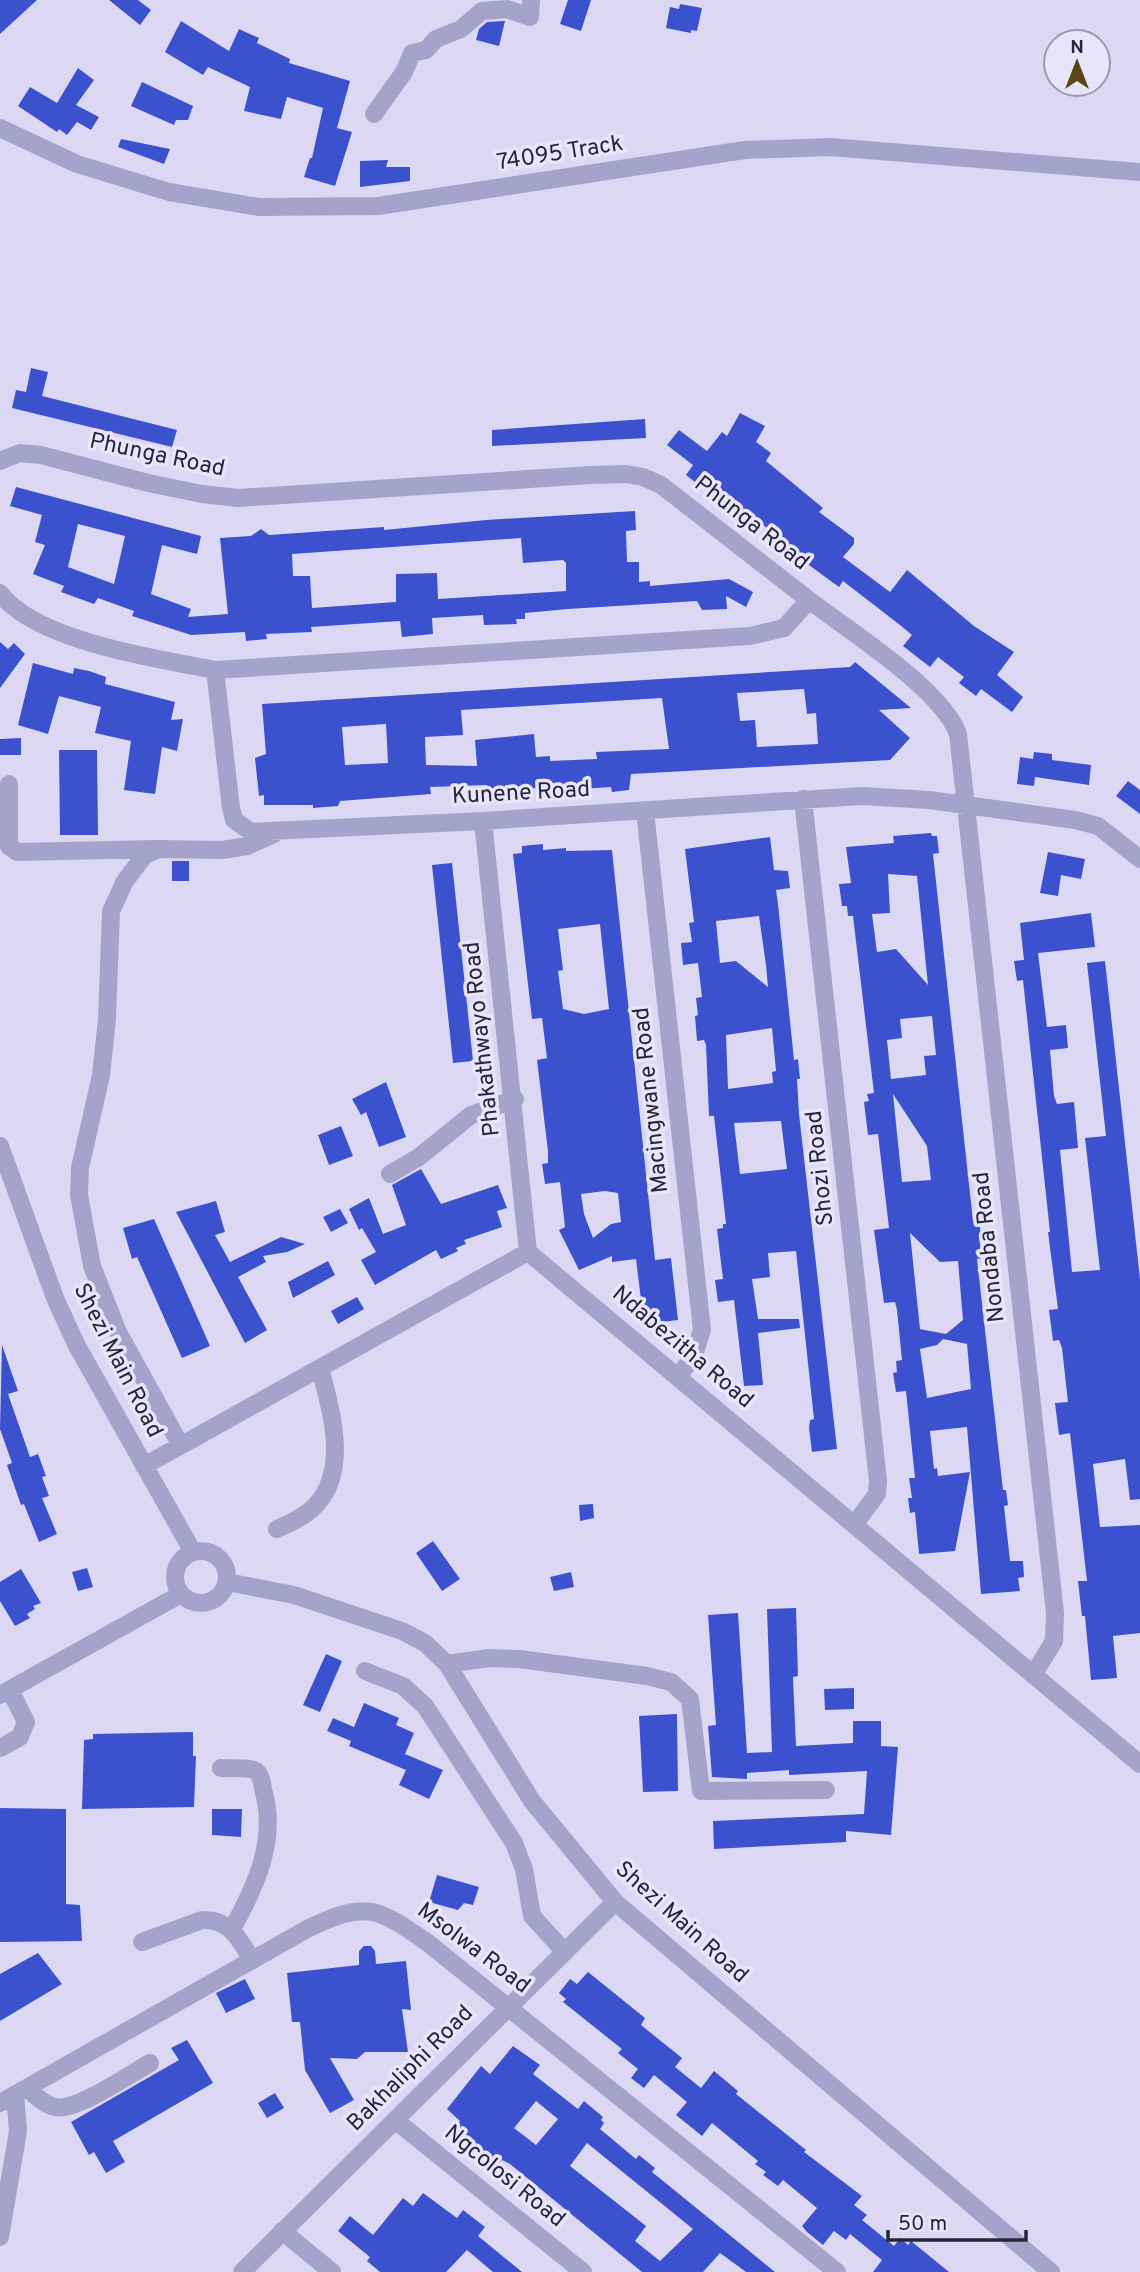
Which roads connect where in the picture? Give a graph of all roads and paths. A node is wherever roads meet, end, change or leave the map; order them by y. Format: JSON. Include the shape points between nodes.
{"nodes":[{"id":1,"x":531,"y":0,"type":"edge"},
{"id":2,"x":374,"y":114,"type":"dead end"},
{"id":3,"x":0,"y":128,"type":"edge"},
{"id":4,"x":1140,"y":172,"type":"edge"},
{"id":5,"x":0,"y":461,"type":"edge"},
{"id":6,"x":0,"y":593,"type":"edge"},
{"id":7,"x":809,"y":600,"type":"junction"},
{"id":8,"x":215,"y":670,"type":"junction"},
{"id":9,"x":9,"y":784,"type":"dead end"},
{"id":10,"x":803,"y":799,"type":"junction"},
{"id":11,"x":965,"y":807,"type":"junction"},
{"id":12,"x":645,"y":811,"type":"junction"},
{"id":13,"x":483,"y":821,"type":"junction"},
{"id":14,"x":278,"y":833,"type":"junction"},
{"id":15,"x":159,"y":849,"type":"junction"},
{"id":16,"x":1140,"y":859,"type":"edge"},
{"id":17,"x":515,"y":1099,"type":"junction"},
{"id":18,"x":0,"y":1146,"type":"edge"},
{"id":19,"x":390,"y":1174,"type":"dead end"},
{"id":20,"x":528,"y":1252,"type":"junction"},
{"id":21,"x":320,"y":1368,"type":"junction"},
{"id":22,"x":678,"y":1377,"type":"junction"},
{"id":23,"x":180,"y":1444,"type":"junction"},
{"id":24,"x":144,"y":1466,"type":"junction"},
{"id":25,"x":854,"y":1525,"type":"junction"},
{"id":26,"x":277,"y":1529,"type":"dead end"},
{"id":27,"x":193,"y":1552,"type":"junction"},
{"id":28,"x":228,"y":1582,"type":"junction"},
{"id":29,"x":181,"y":1594,"type":"junction"},
{"id":30,"x":447,"y":1664,"type":"junction"},
{"id":31,"x":365,"y":1671,"type":"dead end"},
{"id":32,"x":1033,"y":1675,"type":"junction"},
{"id":33,"x":5,"y":1692,"type":"edge"},
{"id":34,"x":0,"y":1748,"type":"edge"},
{"id":35,"x":1140,"y":1764,"type":"edge"},
{"id":36,"x":221,"y":1768,"type":"dead end"},
{"id":37,"x":826,"y":1790,"type":"dead end"},
{"id":38,"x":615,"y":1902,"type":"junction"},
{"id":39,"x":232,"y":1929,"type":"junction"},
{"id":40,"x":142,"y":1942,"type":"dead end"},
{"id":41,"x":564,"y":1951,"type":"junction"},
{"id":42,"x":252,"y":1960,"type":"junction"},
{"id":43,"x":508,"y":2006,"type":"junction"},
{"id":44,"x":150,"y":2063,"type":"dead end"},
{"id":45,"x":14,"y":2095,"type":"edge"},
{"id":46,"x":395,"y":2120,"type":"junction"},
{"id":47,"x":282,"y":2231,"type":"junction"},
{"id":48,"x":0,"y":2237,"type":"edge"},
{"id":49,"x":242,"y":2272,"type":"edge"},
{"id":50,"x":332,"y":2272,"type":"edge"},
{"id":51,"x":583,"y":2272,"type":"edge"},
{"id":52,"x":837,"y":2272,"type":"edge"},
{"id":53,"x":1051,"y":2272,"type":"edge"}],
"edges":[{"from":1,"to":2,"type":"street","via":[[530,17],[507,9],[482,11],[426,50],[412,52],[404,72]]},
{"from":3,"to":4,"type":"street","name":"74095 Track","via":[[77,164],[170,192],[259,207],[378,206],[757,149],[830,147]]},
{"from":5,"to":7,"type":"street","name":"Phunga Road","via":[[20,453],[41,455],[148,483],[238,498],[590,475],[643,477],[661,485]]},
{"from":6,"to":8,"type":"street","name":"Phunga Road","via":[[31,620],[82,640]]},
{"from":7,"to":8,"type":"street","name":"Phunga Road","via":[[783,628],[765,634]]},
{"from":7,"to":11,"type":"street","via":[[934,696],[952,717],[958,734]]},
{"from":8,"to":14,"type":"street","name":"Kunene Road","via":[[234,820],[251,832]]},
{"from":9,"to":15,"type":"street","via":[[9,846],[17,852]]},
{"from":10,"to":11,"type":"street","name":"Kunene Road","via":[[890,796]]},
{"from":10,"to":12,"type":"street","name":"Kunene Road"},
{"from":10,"to":25,"type":"street","name":"Shozi Road","via":[[878,1481],[877,1494]]},
{"from":11,"to":16,"type":"street","name":"Kunene Road","via":[[1087,823]]},
{"from":11,"to":32,"type":"street","name":"Nondaba Road","via":[[1055,1613],[1054,1642]]},
{"from":12,"to":13,"type":"street","name":"Kunene Road"},
{"from":12,"to":22,"type":"street","name":"Macingwane Road","via":[[702,1330],[694,1355]]},
{"from":13,"to":14,"type":"street","name":"Kunene Road"},
{"from":13,"to":17,"type":"street","name":"Phakathwayo Road"},
{"from":14,"to":15,"type":"street","via":[[223,850]]},
{"from":15,"to":23,"type":"street","via":[[135,865],[111,911],[104,1047],[80,1168],[79,1195],[92,1266],[118,1332]]},
{"from":17,"to":19,"type":"street","via":[[471,1115]]},
{"from":17,"to":20,"type":"street","name":"Phakathwayo Road"},
{"from":18,"to":24,"type":"street","name":"Shezi Main Road","via":[[71,1333]]},
{"from":20,"to":21,"type":"street"},
{"from":20,"to":22,"type":"street","name":"Ndabezitha Road"},
{"from":21,"to":23,"type":"street"},
{"from":21,"to":26,"type":"street","via":[[335,1450],[333,1472],[313,1509]]},
{"from":22,"to":25,"type":"street","name":"Ndabezitha Road"},
{"from":23,"to":24,"type":"street"},
{"from":24,"to":27,"type":"street","name":"Shezi Main Road"},
{"from":25,"to":32,"type":"street","name":"Ndabezitha Road"},
{"from":27,"to":28,"type":"street","via":[[219,1557]]},
{"from":27,"to":29,"type":"street","via":[[176,1570]]},
{"from":28,"to":29,"type":"street","via":[[212,1601],[195,1602]]},
{"from":28,"to":30,"type":"street","name":"Shezi Main Road","via":[[294,1595],[402,1631],[425,1643]]},
{"from":29,"to":33,"type":"street"},
{"from":30,"to":37,"type":"street","via":[[519,1659],[671,1682],[690,1699],[701,1791]]},
{"from":30,"to":38,"type":"street","name":"Shezi Main Road","via":[[532,1801]]},
{"from":31,"to":41,"type":"street","via":[[403,1686],[425,1706],[514,1843],[532,1916]]},
{"from":32,"to":35,"type":"street","name":"Ndabezitha Road"},
{"from":33,"to":34,"type":"street","via":[[26,1722],[20,1737]]},
{"from":36,"to":39,"type":"street","via":[[254,1770],[260,1775],[266,1798],[265,1855]]},
{"from":38,"to":41,"type":"street","name":"Bakhaliphi Road"},
{"from":38,"to":53,"type":"street","name":"Shezi Main Road"},
{"from":39,"to":40,"type":"street","via":[[202,1920]]},
{"from":39,"to":42,"type":"street"},
{"from":41,"to":43,"type":"street","name":"Bakhaliphi Road"},
{"from":42,"to":43,"type":"street","name":"Msolwa Road","via":[[339,1914],[365,1910],[400,1923]]},
{"from":42,"to":45,"type":"street","name":"Msolwa Road"},
{"from":43,"to":46,"type":"street","name":"Bakhaliphi Road"},
{"from":43,"to":52,"type":"street","name":"Msolwa Road"},
{"from":44,"to":45,"type":"street","via":[[71,2106],[51,2106]]},
{"from":45,"to":48,"type":"street","via":[[18,2131]]},
{"from":46,"to":47,"type":"street","name":"Bakhaliphi Road"},
{"from":46,"to":51,"type":"street","name":"Ngcolosi Road"},
{"from":47,"to":49,"type":"street","name":"Bakhaliphi Road"},
{"from":47,"to":50,"type":"street"}]}
